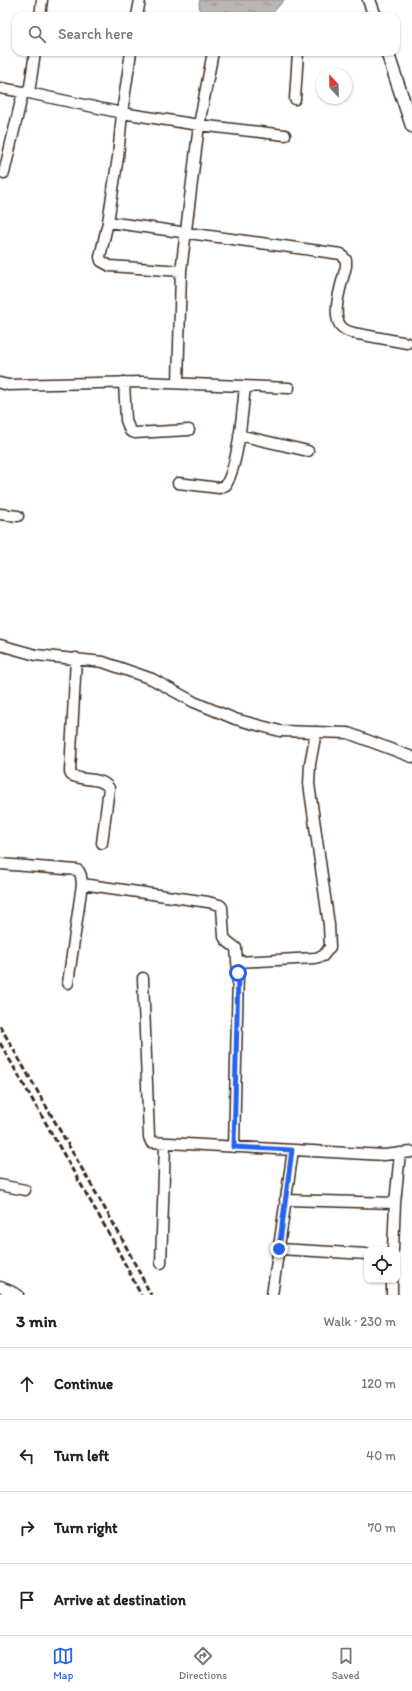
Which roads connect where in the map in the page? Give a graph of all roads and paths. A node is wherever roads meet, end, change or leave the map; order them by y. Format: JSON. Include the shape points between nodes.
{"nodes":[{"id":1,"x":42,"y":0,"type":"edge"},
{"id":2,"x":140,"y":0,"type":"edge"},
{"id":3,"x":369,"y":0,"type":"edge"},
{"id":4,"x":40,"y":12,"type":"edge"},
{"id":5,"x":138,"y":12,"type":"edge"},
{"id":6,"x":374,"y":12,"type":"edge"},
{"id":7,"x":34,"y":56,"type":"edge"},
{"id":8,"x":130,"y":56,"type":"edge"},
{"id":9,"x":212,"y":56,"type":"edge"},
{"id":10,"x":298,"y":56,"type":"edge"},
{"id":11,"x":388,"y":56,"type":"edge"},
{"id":12,"x":0,"y":88,"type":"edge"},
{"id":13,"x":26,"y":93,"type":"junction"},
{"id":14,"x":295,"y":99,"type":"dead end"},
{"id":15,"x":122,"y":112,"type":"junction"},
{"id":16,"x":199,"y":125,"type":"junction"},
{"id":17,"x":412,"y":126,"type":"edge"},
{"id":18,"x":286,"y":134,"type":"dead end"},
{"id":19,"x":4,"y":174,"type":"dead end"},
{"id":20,"x":108,"y":222,"type":"junction"},
{"id":21,"x":187,"y":232,"type":"junction"},
{"id":22,"x":181,"y":271,"type":"junction"},
{"id":23,"x":407,"y":343,"type":"dead end"},
{"id":24,"x":124,"y":382,"type":"junction"},
{"id":25,"x":0,"y":383,"type":"edge"},
{"id":26,"x":178,"y":383,"type":"junction"},
{"id":27,"x":245,"y":386,"type":"junction"},
{"id":28,"x":289,"y":388,"type":"dead end"},
{"id":29,"x":189,"y":430,"type":"dead end"},
{"id":30,"x":239,"y":435,"type":"junction"},
{"id":31,"x":308,"y":451,"type":"dead end"},
{"id":32,"x":178,"y":483,"type":"dead end"},
{"id":33,"x":0,"y":514,"type":"edge"},
{"id":34,"x":18,"y":516,"type":"dead end"},
{"id":35,"x":0,"y":645,"type":"edge"},
{"id":36,"x":76,"y":658,"type":"junction"},
{"id":37,"x":316,"y":732,"type":"junction"},
{"id":38,"x":412,"y":757,"type":"edge"},
{"id":39,"x":102,"y":843,"type":"dead end"},
{"id":40,"x":0,"y":864,"type":"edge"},
{"id":41,"x":82,"y":884,"type":"junction"},
{"id":42,"x":237,"y":962,"type":"junction"},
{"id":43,"x":143,"y":978,"type":"dead end"},
{"id":44,"x":68,"y":983,"type":"dead end"},
{"id":45,"x":165,"y":1144,"type":"junction"},
{"id":46,"x":234,"y":1147,"type":"junction"},
{"id":47,"x":292,"y":1150,"type":"junction"},
{"id":48,"x":412,"y":1152,"type":"edge"},
{"id":49,"x":400,"y":1153,"type":"junction"},
{"id":50,"x":0,"y":1185,"type":"edge"},
{"id":51,"x":25,"y":1190,"type":"dead end"},
{"id":52,"x":286,"y":1200,"type":"junction"},
{"id":53,"x":395,"y":1203,"type":"junction"},
{"id":54,"x":393,"y":1247,"type":"edge"},
{"id":55,"x":279,"y":1249,"type":"junction"},
{"id":56,"x":364,"y":1254,"type":"edge"},
{"id":57,"x":161,"y":1263,"type":"dead end"},
{"id":58,"x":392,"y":1283,"type":"edge"},
{"id":59,"x":0,"y":1288,"type":"edge"},
{"id":60,"x":18,"y":1295,"type":"edge"},
{"id":61,"x":272,"y":1295,"type":"edge"},
{"id":62,"x":392,"y":1295,"type":"edge"}],
"edges":[{"from":1,"to":4,"type":"street"},
{"from":2,"to":5,"type":"street"},
{"from":3,"to":6,"type":"main road"},
{"from":7,"to":13,"type":"street"},
{"from":8,"to":15,"type":"street"},
{"from":9,"to":16,"type":"street"},
{"from":10,"to":14,"type":"street"},
{"from":11,"to":17,"type":"main road"},
{"from":12,"to":13,"type":"street"},
{"from":13,"to":15,"type":"street"},
{"from":13,"to":19,"type":"street"},
{"from":15,"to":16,"type":"street"},
{"from":15,"to":20,"type":"street"},
{"from":16,"to":18,"type":"street"},
{"from":16,"to":21,"type":"street"},
{"from":20,"to":21,"type":"street"},
{"from":20,"to":22,"type":"street","via":[[100,257],[104,264]]},
{"from":21,"to":22,"type":"street"},
{"from":21,"to":23,"type":"street","via":[[341,254],[346,260],[346,266],[336,313],[340,325],[354,333]]},
{"from":22,"to":26,"type":"street"},
{"from":24,"to":25,"type":"street","via":[[8,385]]},
{"from":24,"to":26,"type":"street"},
{"from":24,"to":29,"type":"street","via":[[126,420],[130,431],[135,433]]},
{"from":26,"to":27,"type":"street"},
{"from":27,"to":28,"type":"street"},
{"from":27,"to":30,"type":"street"},
{"from":30,"to":31,"type":"street"},
{"from":30,"to":32,"type":"street","via":[[232,470],[226,485],[219,488]]},
{"from":33,"to":34,"type":"street"},
{"from":35,"to":36,"type":"street","via":[[36,655]]},
{"from":36,"to":37,"type":"street","via":[[103,662],[129,670],[235,719],[280,731]]},
{"from":36,"to":39,"type":"street","via":[[70,772],[71,775],[80,778],[102,781],[109,788]]},
{"from":37,"to":38,"type":"street","via":[[348,733]]},
{"from":37,"to":42,"type":"street","via":[[309,784],[330,947],[323,956],[315,958]]},
{"from":40,"to":41,"type":"street","via":[[77,870],[82,876]]},
{"from":41,"to":42,"type":"street","via":[[220,905],[224,913],[224,937],[236,948]]},
{"from":41,"to":44,"type":"street"},
{"from":42,"to":46,"type":"street"},
{"from":43,"to":45,"type":"street","via":[[148,1137],[151,1142]]},
{"from":45,"to":46,"type":"street"},
{"from":45,"to":57,"type":"street"},
{"from":46,"to":47,"type":"street"},
{"from":47,"to":49,"type":"street","via":[[384,1155]]},
{"from":47,"to":52,"type":"street"},
{"from":48,"to":49,"type":"street"},
{"from":49,"to":53,"type":"street"},
{"from":50,"to":51,"type":"street"},
{"from":52,"to":53,"type":"street"},
{"from":52,"to":55,"type":"street"},
{"from":53,"to":54,"type":"street"},
{"from":55,"to":56,"type":"street"},
{"from":55,"to":61,"type":"street"},
{"from":58,"to":62,"type":"street"},
{"from":59,"to":60,"type":"street"}]}
